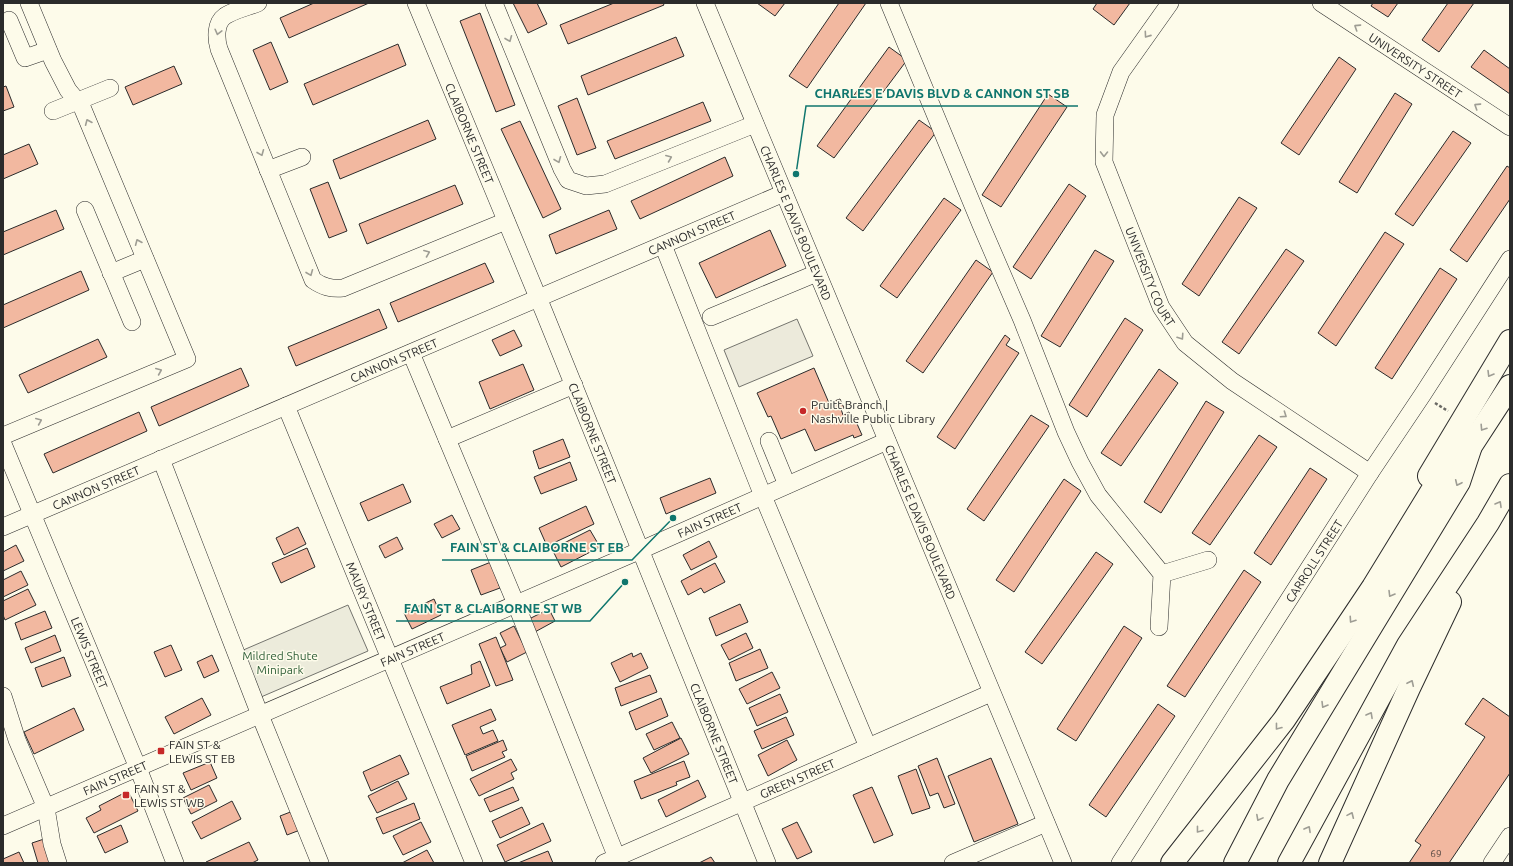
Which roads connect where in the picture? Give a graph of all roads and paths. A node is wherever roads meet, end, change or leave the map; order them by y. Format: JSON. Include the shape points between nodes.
{"nodes":[{"id":1,"x":29,"y":3,"type":"edge"},
{"id":2,"x":258,"y":3,"type":"edge"},
{"id":3,"x":416,"y":3,"type":"edge"},
{"id":4,"x":494,"y":3,"type":"edge"},
{"id":5,"x":705,"y":3,"type":"edge"},
{"id":6,"x":889,"y":3,"type":"edge"},
{"id":7,"x":1170,"y":3,"type":"edge"},
{"id":8,"x":1322,"y":3,"type":"edge"},
{"id":9,"x":9,"y":20,"type":"dead end"},
{"id":10,"x":48,"y":50,"type":"junction"},
{"id":11,"x":110,"y":88,"type":"dead end"},
{"id":12,"x":78,"y":102,"type":"junction"},
{"id":13,"x":53,"y":111,"type":"dead end"},
{"id":14,"x":755,"y":124,"type":"junction"},
{"id":15,"x":1510,"y":127,"type":"edge"},
{"id":16,"x":302,"y":157,"type":"dead end"},
{"id":17,"x":268,"y":170,"type":"junction"},
{"id":18,"x":784,"y":193,"type":"junction"},
{"id":19,"x":85,"y":210,"type":"dead end"},
{"id":20,"x":506,"y":221,"type":"junction"},
{"id":21,"x":663,"y":245,"type":"junction"},
{"id":22,"x":145,"y":259,"type":"junction"},
{"id":23,"x":1510,"y":260,"type":"edge"},
{"id":24,"x":111,"y":273,"type":"junction"},
{"id":25,"x":817,"y":273,"type":"junction"},
{"id":26,"x":538,"y":298,"type":"junction"},
{"id":27,"x":711,"y":317,"type":"dead end"},
{"id":28,"x":132,"y":322,"type":"dead end"},
{"id":29,"x":1510,"y":341,"type":"edge"},
{"id":30,"x":411,"y":353,"type":"junction"},
{"id":31,"x":574,"y":385,"type":"junction"},
{"id":32,"x":1510,"y":386,"type":"edge"},
{"id":33,"x":1433,"y":401,"type":"dead end"},
{"id":34,"x":286,"y":406,"type":"junction"},
{"id":35,"x":1453,"y":415,"type":"dead end"},
{"id":36,"x":3,"y":436,"type":"edge"},
{"id":37,"x":447,"y":439,"type":"junction"},
{"id":38,"x":769,"y":441,"type":"dead end"},
{"id":39,"x":888,"y":441,"type":"junction"},
{"id":40,"x":3,"y":444,"type":"edge"},
{"id":41,"x":1471,"y":446,"type":"junction"},
{"id":42,"x":161,"y":459,"type":"junction"},
{"id":43,"x":1370,"y":472,"type":"junction"},
{"id":44,"x":1510,"y":484,"type":"edge"},
{"id":45,"x":787,"y":485,"type":"junction"},
{"id":46,"x":763,"y":496,"type":"junction"},
{"id":47,"x":32,"y":514,"type":"junction"},
{"id":48,"x":1488,"y":523,"type":"junction"},
{"id":49,"x":3,"y":527,"type":"edge"},
{"id":50,"x":641,"y":550,"type":"junction"},
{"id":51,"x":1208,"y":560,"type":"dead end"},
{"id":52,"x":1162,"y":574,"type":"junction"},
{"id":53,"x":1373,"y":587,"type":"junction"},
{"id":54,"x":516,"y":604,"type":"junction"},
{"id":55,"x":1159,"y":627,"type":"dead end"},
{"id":56,"x":390,"y":658,"type":"junction"},
{"id":57,"x":991,"y":693,"type":"junction"},
{"id":58,"x":3,"y":696,"type":"edge"},
{"id":59,"x":260,"y":715,"type":"junction"},
{"id":60,"x":868,"y":747,"type":"junction"},
{"id":61,"x":138,"y":768,"type":"junction"},
{"id":62,"x":742,"y":802,"type":"junction"},
{"id":63,"x":46,"y":808,"type":"junction"},
{"id":64,"x":1046,"y":824,"type":"junction"},
{"id":65,"x":3,"y":826,"type":"edge"},
{"id":66,"x":1510,"y":836,"type":"edge"},
{"id":67,"x":610,"y":860,"type":"edge"},
{"id":68,"x":58,"y":863,"type":"edge"},
{"id":69,"x":175,"y":863,"type":"edge"},
{"id":70,"x":320,"y":863,"type":"edge"},
{"id":71,"x":474,"y":863,"type":"edge"},
{"id":72,"x":767,"y":863,"type":"edge"},
{"id":73,"x":952,"y":863,"type":"edge"},
{"id":74,"x":1063,"y":863,"type":"edge"},
{"id":75,"x":1120,"y":863,"type":"edge"},
{"id":76,"x":1172,"y":863,"type":"edge"},
{"id":77,"x":1235,"y":863,"type":"edge"},
{"id":78,"x":1289,"y":863,"type":"edge"},
{"id":79,"x":1330,"y":863,"type":"edge"},
{"id":80,"x":1492,"y":863,"type":"edge"}],
"edges":[{"from":1,"to":10,"type":"street"},
{"from":2,"to":17,"type":"street","one_way":true,"via":[[224,17],[218,27],[216,40]]},
{"from":3,"to":20,"type":"street","name":"CLAIBORNE STREET"},
{"from":4,"to":14,"type":"street","one_way":true,"via":[[568,180],[586,186],[605,184]]},
{"from":5,"to":14,"type":"street","name":"CHARLES E DAVIS BOULEVARD"},
{"from":6,"to":52,"type":"street","via":[[1080,462],[1098,495]]},
{"from":7,"to":43,"type":"street","name":"UNIVERSITY COURT","one_way":true,"via":[[1121,72],[1105,115],[1104,162],[1161,307],[1185,343],[1232,381]]},
{"from":15,"to":8,"type":"street","name":"UNIVERSITY STREET","one_way":true},
{"from":9,"to":10,"type":"street","via":[[25,58]]},
{"from":10,"to":12,"type":"street","via":[[68,90]]},
{"from":11,"to":12,"type":"street"},
{"from":12,"to":13,"type":"street"},
{"from":22,"to":12,"type":"street","one_way":true},
{"from":14,"to":18,"type":"street","name":"CHARLES E DAVIS BOULEVARD"},
{"from":16,"to":17,"type":"street"},
{"from":17,"to":20,"type":"street","one_way":true,"via":[[313,280],[331,288],[343,288]]},
{"from":18,"to":21,"type":"street","name":"CANNON STREET"},
{"from":18,"to":25,"type":"street","name":"CHARLES E DAVIS BOULEVARD"},
{"from":19,"to":24,"type":"street"},
{"from":20,"to":26,"type":"street","name":"CLAIBORNE STREET"},
{"from":21,"to":26,"type":"street","name":"CANNON STREET"},
{"from":21,"to":46,"type":"street"},
{"from":22,"to":24,"type":"street"},
{"from":36,"to":22,"type":"street","one_way":true,"via":[[187,359]]},
{"from":23,"to":43,"type":"street","name":"CARROLL STREET"},
{"from":24,"to":28,"type":"street"},
{"from":25,"to":27,"type":"street"},
{"from":25,"to":39,"type":"street","name":"CHARLES E DAVIS BOULEVARD"},
{"from":26,"to":30,"type":"street","name":"CANNON STREET"},
{"from":26,"to":31,"type":"street","name":"CLAIBORNE STREET"},
{"from":29,"to":53,"type":"highway","one_way":true,"via":[[1386,546]]},
{"from":30,"to":34,"type":"street","name":"CANNON STREET"},
{"from":30,"to":37,"type":"street"},
{"from":31,"to":37,"type":"street"},
{"from":31,"to":50,"type":"street","name":"CLAIBORNE STREET"},
{"from":32,"to":41,"type":"highway","one_way":true},
{"from":33,"to":35,"type":"path"},
{"from":34,"to":42,"type":"street","name":"CANNON STREET"},
{"from":34,"to":56,"type":"street","name":"MAURY STREET"},
{"from":37,"to":54,"type":"street"},
{"from":38,"to":45,"type":"street"},
{"from":39,"to":45,"type":"street","name":"FAIN STREET"},
{"from":39,"to":57,"type":"street","name":"CHARLES E DAVIS BOULEVARD"},
{"from":40,"to":47,"type":"street","name":"LEWIS STREET"},
{"from":41,"to":53,"type":"highway","via":[[1444,472]]},
{"from":41,"to":77,"type":"highway","one_way":true,"via":[[1459,482],[1278,780]]},
{"from":42,"to":47,"type":"street","name":"CANNON STREET"},
{"from":42,"to":59,"type":"street"},
{"from":43,"to":75,"type":"street","name":"CARROLL STREET"},
{"from":48,"to":44,"type":"highway","one_way":true},
{"from":45,"to":46,"type":"street","name":"FAIN STREET"},
{"from":46,"to":50,"type":"street","name":"FAIN STREET"},
{"from":46,"to":60,"type":"street"},
{"from":47,"to":49,"type":"street","name":"CANNON STREET"},
{"from":47,"to":61,"type":"street","name":"LEWIS STREET"},
{"from":78,"to":48,"type":"highway","one_way":true,"via":[[1408,645]]},
{"from":79,"to":48,"type":"highway","one_way":true,"via":[[1402,702]]},
{"from":50,"to":54,"type":"street","name":"FAIN STREET"},
{"from":50,"to":62,"type":"street","name":"CLAIBORNE STREET"},
{"from":51,"to":52,"type":"street"},
{"from":52,"to":55,"type":"street"},
{"from":53,"to":76,"type":"highway","one_way":true,"via":[[1284,720]]},
{"from":54,"to":56,"type":"street","name":"FAIN STREET"},
{"from":54,"to":67,"type":"street"},
{"from":56,"to":59,"type":"street","name":"FAIN STREET"},
{"from":56,"to":71,"type":"street","name":"MAURY STREET"},
{"from":57,"to":60,"type":"street","name":"GREEN STREET"},
{"from":57,"to":64,"type":"street","name":"CHARLES E DAVIS BOULEVARD"},
{"from":58,"to":63,"type":"street","via":[[17,740]]},
{"from":59,"to":61,"type":"street","name":"FAIN STREET"},
{"from":59,"to":70,"type":"street"},
{"from":60,"to":62,"type":"street","name":"GREEN STREET"},
{"from":61,"to":63,"type":"street","name":"FAIN STREET"},
{"from":61,"to":69,"type":"street","name":"LEWIS STREET"},
{"from":62,"to":67,"type":"street","name":"GREEN STREET"},
{"from":62,"to":72,"type":"street","name":"CLAIBORNE STREET"},
{"from":63,"to":65,"type":"street","name":"FAIN STREET"},
{"from":63,"to":68,"type":"street"},
{"from":64,"to":73,"type":"street"},
{"from":64,"to":74,"type":"street","name":"CHARLES E DAVIS BOULEVARD"},
{"from":66,"to":80,"type":"street"}]}
